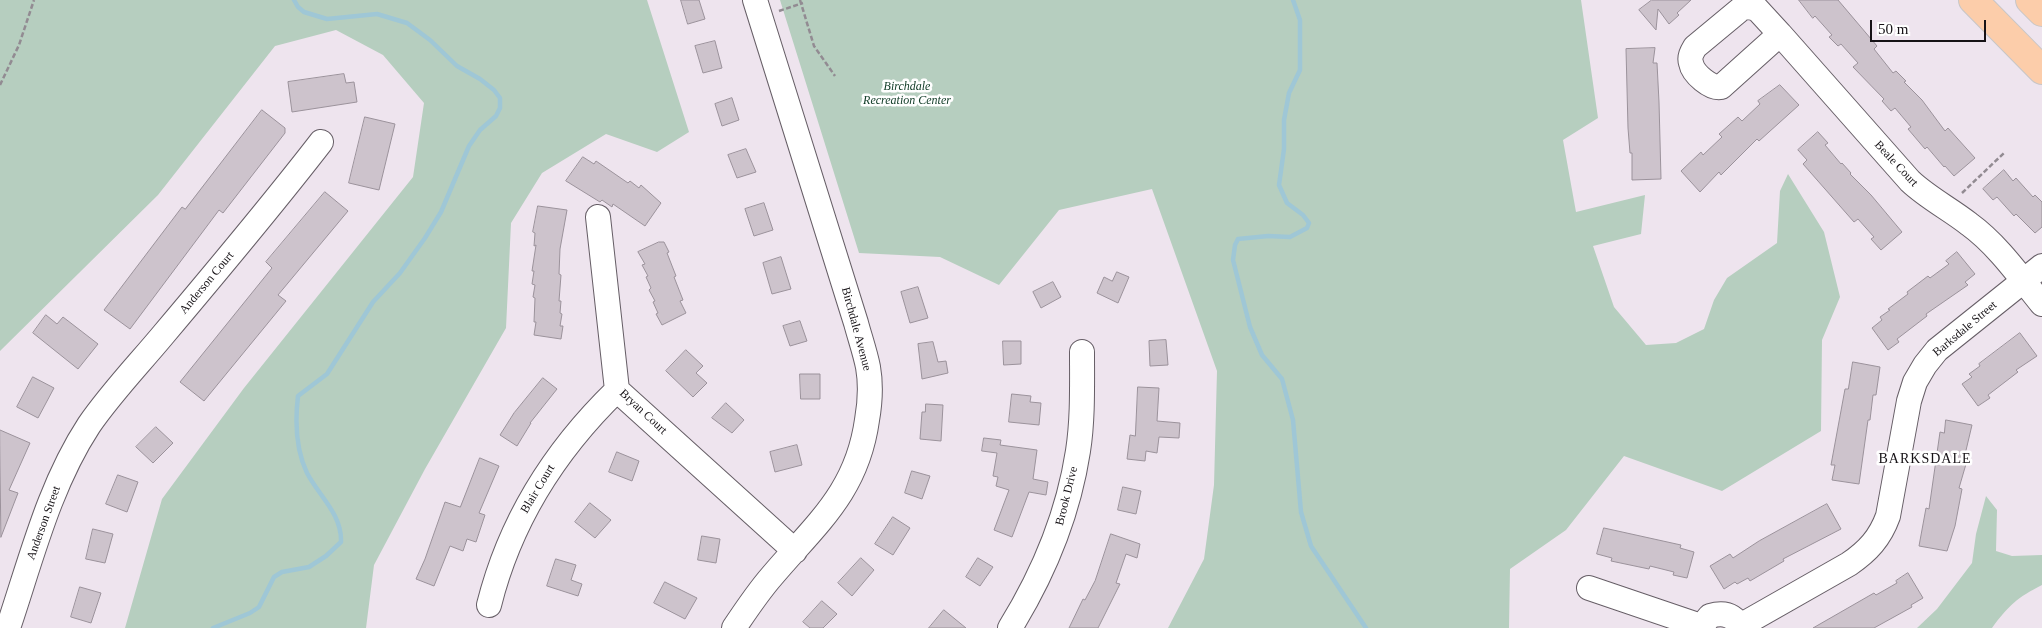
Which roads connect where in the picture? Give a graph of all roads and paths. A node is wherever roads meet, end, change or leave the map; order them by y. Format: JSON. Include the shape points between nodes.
{"nodes":[{"id":1,"x":34,"y":0,"type":"edge"},
{"id":2,"x":756,"y":0,"type":"edge"},
{"id":3,"x":800,"y":0,"type":"edge"},
{"id":4,"x":1974,"y":0,"type":"edge"},
{"id":5,"x":2030,"y":0,"type":"edge"},
{"id":6,"x":802,"y":4,"type":"junction"},
{"id":7,"x":781,"y":10,"type":"dead end"},
{"id":8,"x":2042,"y":12,"type":"edge"},
{"id":9,"x":1780,"y":34,"type":"dead end"},
{"id":10,"x":2042,"y":70,"type":"edge"},
{"id":11,"x":836,"y":76,"type":"dead end"},
{"id":12,"x":0,"y":85,"type":"edge"},
{"id":13,"x":321,"y":142,"type":"dead end"},
{"id":14,"x":2004,"y":153,"type":"dead end"},
{"id":15,"x":1962,"y":193,"type":"dead end"},
{"id":16,"x":598,"y":217,"type":"dead end"},
{"id":17,"x":2042,"y":266,"type":"edge"},
{"id":18,"x":2023,"y":281,"type":"junction"},
{"id":19,"x":2042,"y":304,"type":"edge"},
{"id":20,"x":1082,"y":352,"type":"dead end"},
{"id":21,"x":617,"y":390,"type":"junction"},
{"id":22,"x":91,"y":423,"type":"joint"},
{"id":23,"x":795,"y":551,"type":"junction"},
{"id":24,"x":1589,"y":588,"type":"dead end"},
{"id":25,"x":489,"y":605,"type":"dead end"},
{"id":26,"x":1701,"y":627,"type":"edge"},
{"id":27,"x":1740,"y":627,"type":"edge"},
{"id":28,"x":8,"y":628,"type":"edge"},
{"id":29,"x":734,"y":628,"type":"edge"},
{"id":30,"x":1010,"y":628,"type":"edge"}],
"edges":[{"from":1,"to":12,"type":"path","via":[[19,45]]},
{"from":2,"to":23,"type":"street","name":"Birchdale Avenue","via":[[868,368],[869,405],[865,436],[855,466],[829,512]]},
{"from":3,"to":6,"type":"path"},
{"from":4,"to":10,"type":"main road"},
{"from":5,"to":8,"type":"main road"},
{"from":6,"to":7,"type":"path"},
{"from":6,"to":11,"type":"path","via":[[814,46]]},
{"from":9,"to":18,"type":"street","name":"Beale Court","via":[[1910,181],[1925,195],[1970,224]]},
{"from":13,"to":22,"type":"street","name":"Anderson Court"},
{"from":14,"to":15,"type":"path"},
{"from":16,"to":21,"type":"street","name":"Bryan Court"},
{"from":17,"to":18,"type":"street","name":"Barksdale Street"},
{"from":18,"to":19,"type":"street","name":"Beale Court"},
{"from":18,"to":27,"type":"street","name":"Barksdale Street","via":[[1937,350],[1915,382],[1888,516],[1874,543],[1849,564]]},
{"from":20,"to":30,"type":"street","name":"Brook Drive","via":[[1081,421],[1069,496],[1049,556]]},
{"from":21,"to":23,"type":"street","name":"Bryan Court"},
{"from":21,"to":25,"type":"street","name":"Blair Court","via":[[594,412],[544,477],[507,548]]},
{"from":22,"to":28,"type":"street","name":"Anderson Street","via":[[53,496]]},
{"from":23,"to":29,"type":"street","name":"Birchdale Avenue","via":[[749,605]]},
{"from":24,"to":26,"type":"street"},
{"from":26,"to":27,"type":"street","name":"Barksdale Street","via":[[1710,616],[1724,614],[1736,620]]}]}
